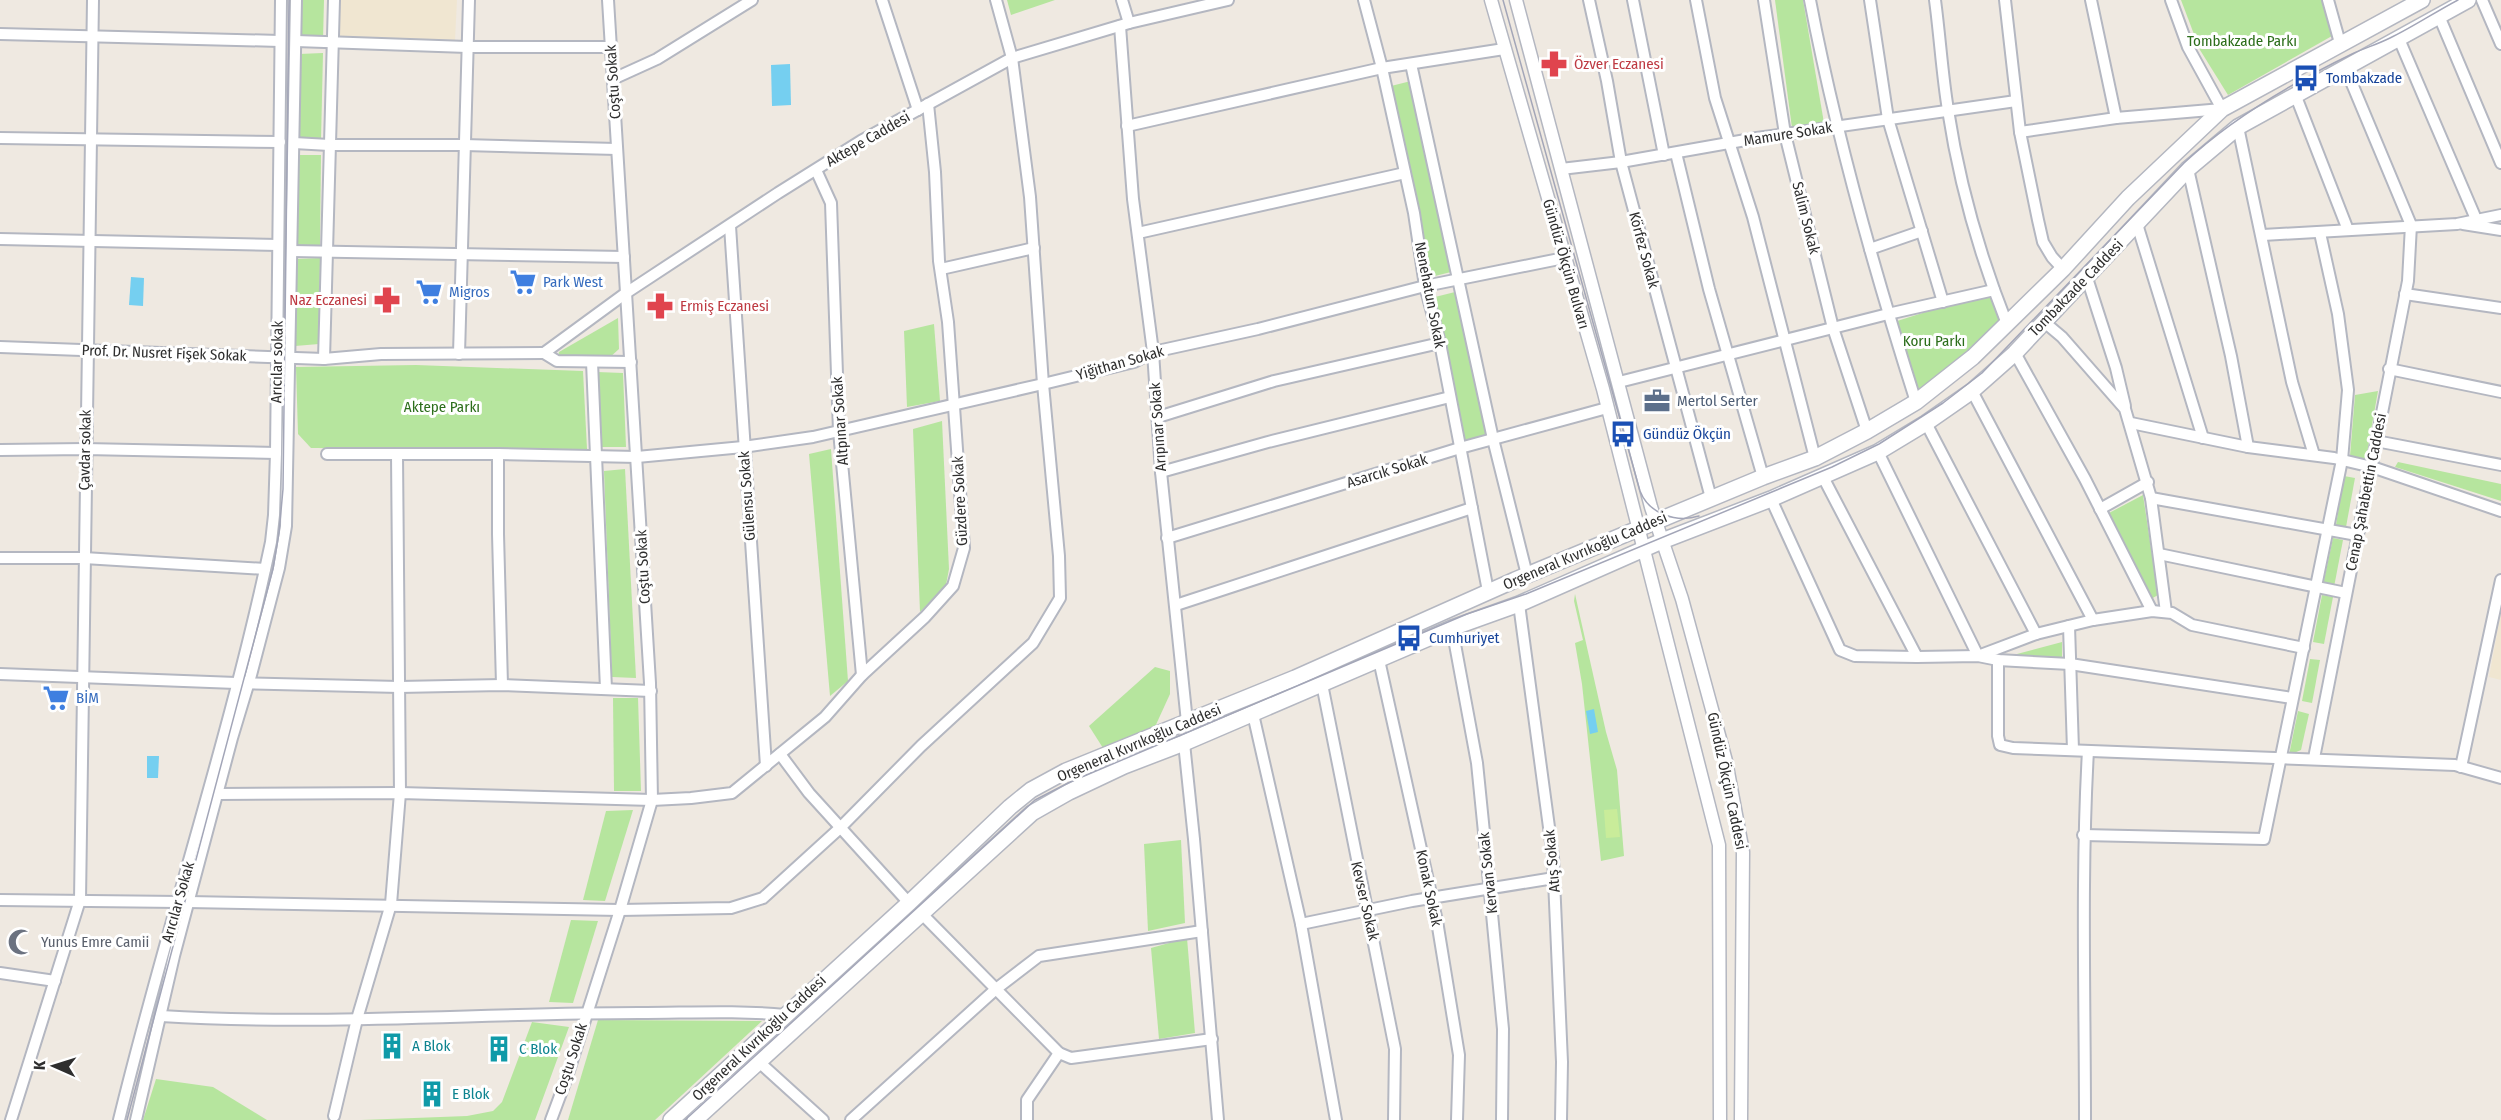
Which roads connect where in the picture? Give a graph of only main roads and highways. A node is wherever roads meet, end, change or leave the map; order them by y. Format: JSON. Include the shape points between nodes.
{"nodes":[{"id":1,"x":2422,"y":0,"type":"edge"},
{"id":2,"x":2468,"y":0,"type":"edge"},
{"id":3,"x":1696,"y":505,"type":"joint"},
{"id":4,"x":670,"y":1120,"type":"edge"},
{"id":5,"x":695,"y":1120,"type":"edge"}],
"edges":[{"from":1,"to":3,"type":"main road","name":"Tombakzade Caddesi","via":[[2222,109],[2128,198],[2063,269],[1973,357],[1916,402],[1815,458]]},
{"from":2,"to":5,"type":"main road","name":"Tombakzade Caddesi","via":[[2238,127],[2188,169],[2015,353],[1972,391],[1878,452],[1115,771],[1032,813]]},
{"from":3,"to":4,"type":"main road","name":"Orgeneral Kıvrıkoğlu Caddesi","via":[[1488,591],[1295,678],[1066,771],[1031,790]]}]}
